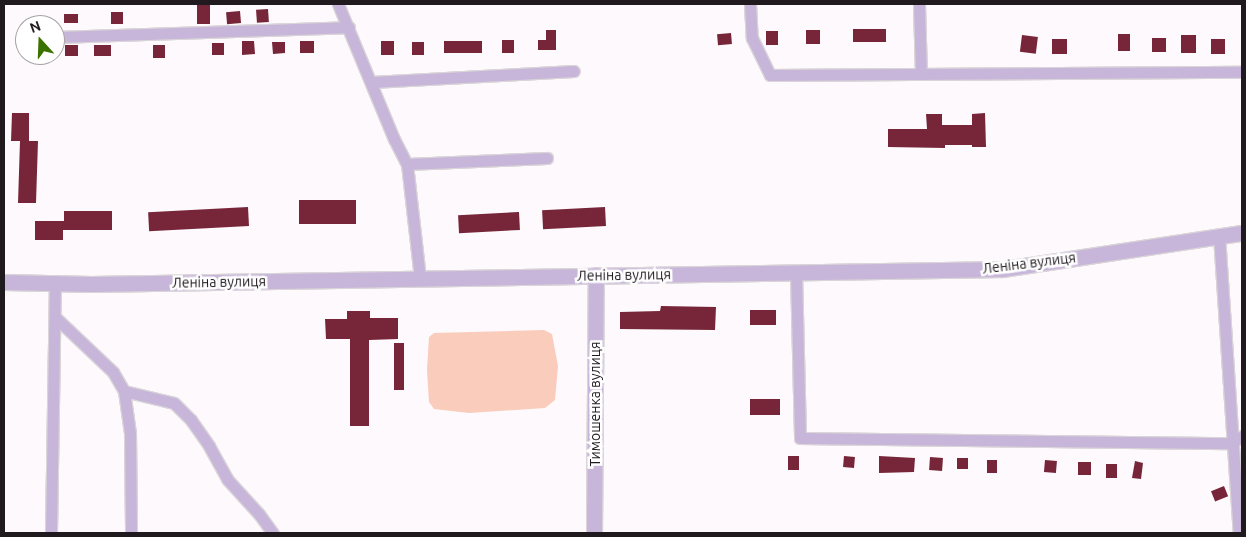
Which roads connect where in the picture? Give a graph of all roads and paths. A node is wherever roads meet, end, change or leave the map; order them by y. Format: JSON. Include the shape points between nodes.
{"nodes":[{"id":1,"x":338,"y":4,"type":"edge"},
{"id":2,"x":750,"y":4,"type":"edge"},
{"id":3,"x":919,"y":4,"type":"edge"},
{"id":4,"x":349,"y":27,"type":"junction"},
{"id":5,"x":65,"y":37,"type":"edge"},
{"id":6,"x":574,"y":71,"type":"dead end"},
{"id":7,"x":1242,"y":72,"type":"edge"},
{"id":8,"x":921,"y":74,"type":"junction"},
{"id":9,"x":372,"y":82,"type":"junction"},
{"id":10,"x":547,"y":158,"type":"dead end"},
{"id":11,"x":407,"y":164,"type":"junction"},
{"id":12,"x":1242,"y":233,"type":"edge"},
{"id":13,"x":1219,"y":235,"type":"junction"},
{"id":14,"x":796,"y":272,"type":"junction"},
{"id":15,"x":596,"y":275,"type":"junction"},
{"id":16,"x":420,"y":278,"type":"junction"},
{"id":17,"x":4,"y":282,"type":"edge"},
{"id":18,"x":55,"y":283,"type":"junction"},
{"id":19,"x":55,"y":317,"type":"junction"},
{"id":20,"x":124,"y":391,"type":"junction"},
{"id":21,"x":1242,"y":436,"type":"edge"},
{"id":22,"x":1231,"y":443,"type":"junction"},
{"id":23,"x":51,"y":533,"type":"edge"},
{"id":24,"x":131,"y":533,"type":"edge"},
{"id":25,"x":272,"y":533,"type":"edge"},
{"id":26,"x":594,"y":533,"type":"edge"},
{"id":27,"x":1239,"y":533,"type":"edge"}],
"edges":[{"from":1,"to":4,"type":"street"},
{"from":2,"to":8,"type":"street","via":[[752,38],[770,75]]},
{"from":3,"to":8,"type":"street"},
{"from":4,"to":5,"type":"street"},
{"from":4,"to":9,"type":"street"},
{"from":6,"to":9,"type":"street"},
{"from":7,"to":8,"type":"street"},
{"from":9,"to":11,"type":"street"},
{"from":10,"to":11,"type":"street"},
{"from":11,"to":16,"type":"street"},
{"from":12,"to":13,"type":"street","name":"Леніна вулиця"},
{"from":13,"to":14,"type":"street","name":"Леніна вулиця","via":[[1003,269]]},
{"from":13,"to":22,"type":"street"},
{"from":14,"to":15,"type":"street","name":"Леніна вулиця"},
{"from":14,"to":22,"type":"street","via":[[800,438]]},
{"from":15,"to":16,"type":"street","name":"Леніна вулиця"},
{"from":15,"to":26,"type":"street","name":"Тимошенка вулиця"},
{"from":16,"to":18,"type":"street","name":"Леніна вулиця"},
{"from":17,"to":18,"type":"street","name":"Леніна вулиця"},
{"from":18,"to":19,"type":"street"},
{"from":19,"to":20,"type":"street","via":[[113,372]]},
{"from":19,"to":23,"type":"street"},
{"from":20,"to":24,"type":"street","via":[[130,433]]},
{"from":20,"to":25,"type":"street","via":[[174,403],[191,420],[227,479]]},
{"from":21,"to":22,"type":"street"},
{"from":22,"to":27,"type":"street"}]}
